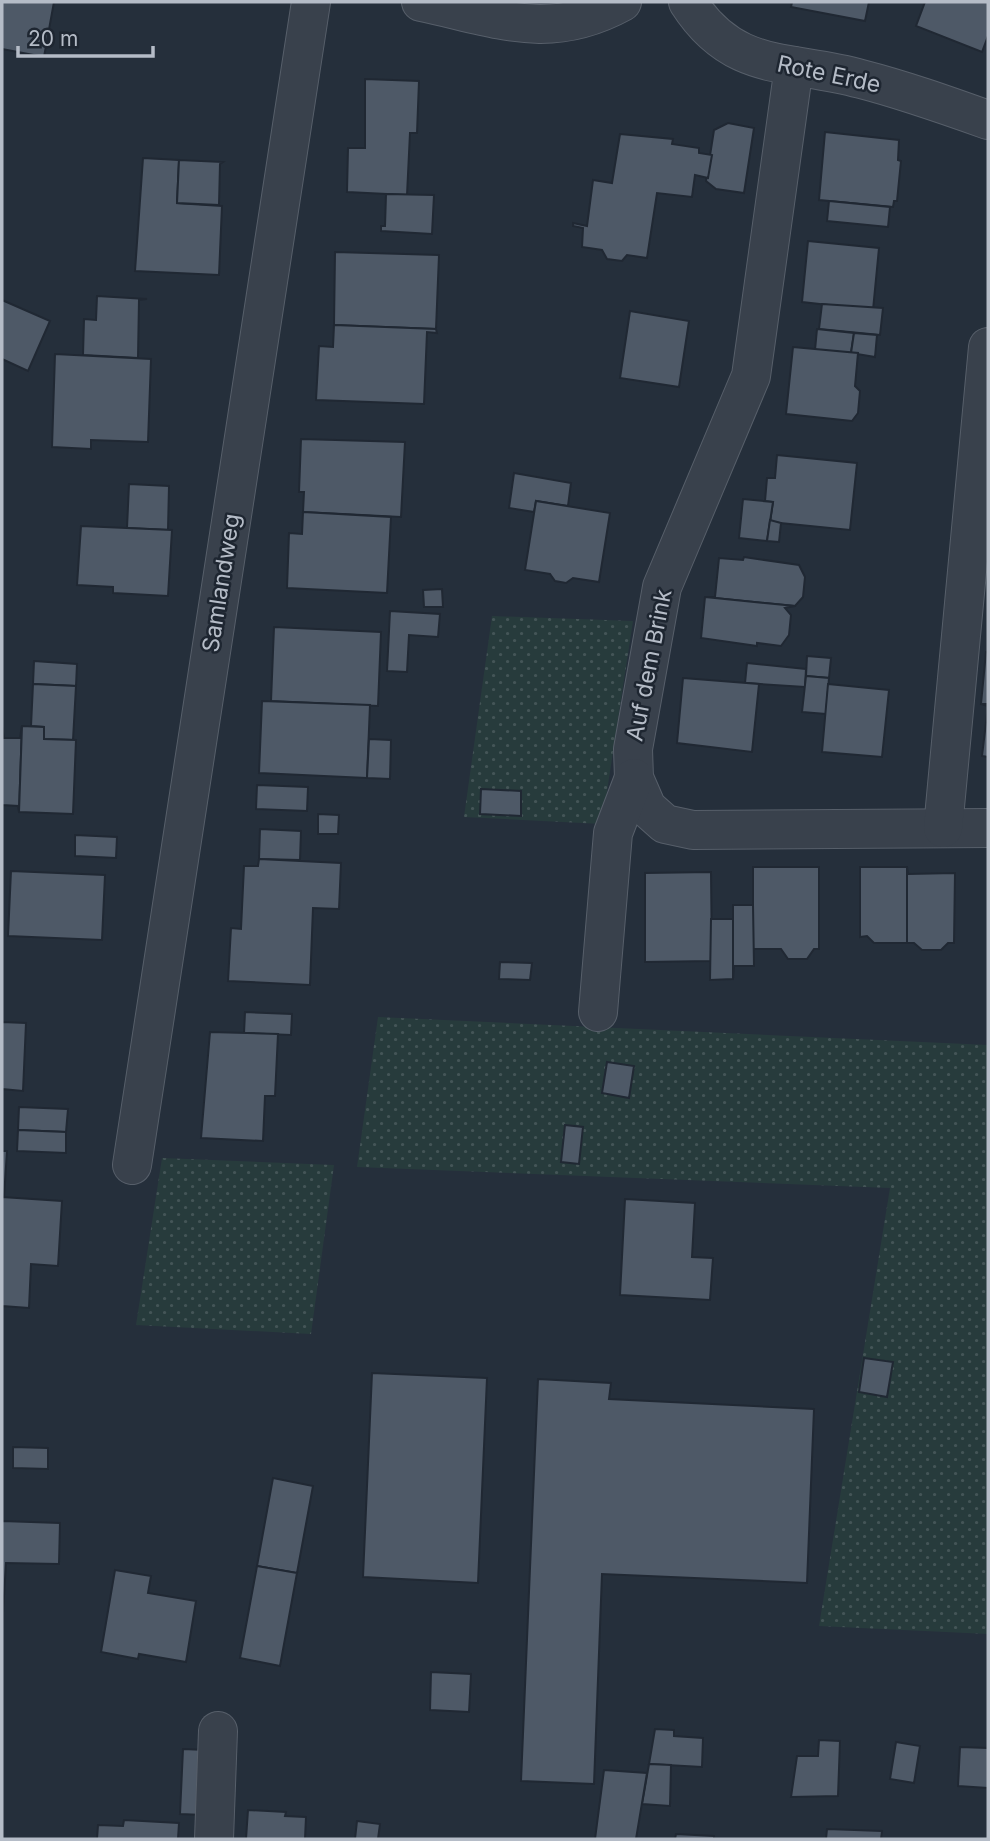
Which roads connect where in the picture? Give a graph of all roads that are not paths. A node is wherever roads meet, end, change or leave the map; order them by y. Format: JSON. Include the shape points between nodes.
{"nodes":[{"id":1,"x":311,"y":2,"type":"edge"},
{"id":2,"x":422,"y":2,"type":"edge"},
{"id":3,"x":622,"y":2,"type":"edge"},
{"id":4,"x":688,"y":2,"type":"edge"},
{"id":5,"x":794,"y":66,"type":"junction"},
{"id":6,"x":988,"y":120,"type":"edge"},
{"id":7,"x":988,"y":347,"type":"edge"},
{"id":8,"x":634,"y":778,"type":"junction"},
{"id":9,"x":943,"y":828,"type":"junction"},
{"id":10,"x":988,"y":828,"type":"edge"},
{"id":11,"x":598,"y":1012,"type":"dead end"},
{"id":12,"x":132,"y":1165,"type":"dead end"},
{"id":13,"x":218,"y":1731,"type":"dead end"},
{"id":14,"x":214,"y":1839,"type":"edge"}],
"edges":[{"from":1,"to":12,"type":"street","name":"Samlandweg"},
{"from":2,"to":3,"type":"street","via":[[548,26],[577,22]]},
{"from":4,"to":5,"type":"street","name":"Rote Erde","via":[[715,36],[737,51]]},
{"from":5,"to":6,"type":"street","name":"Rote Erde","via":[[857,78]]},
{"from":5,"to":8,"type":"street","name":"Auf dem Brink","via":[[751,376],[662,587],[633,749]]},
{"from":7,"to":9,"type":"street"},
{"from":8,"to":9,"type":"street","name":"Auf dem Brink","via":[[647,807],[665,824],[693,830]]},
{"from":8,"to":11,"type":"street","via":[[613,833]]},
{"from":9,"to":10,"type":"street","name":"Auf dem Brink"},
{"from":13,"to":14,"type":"street"}]}
